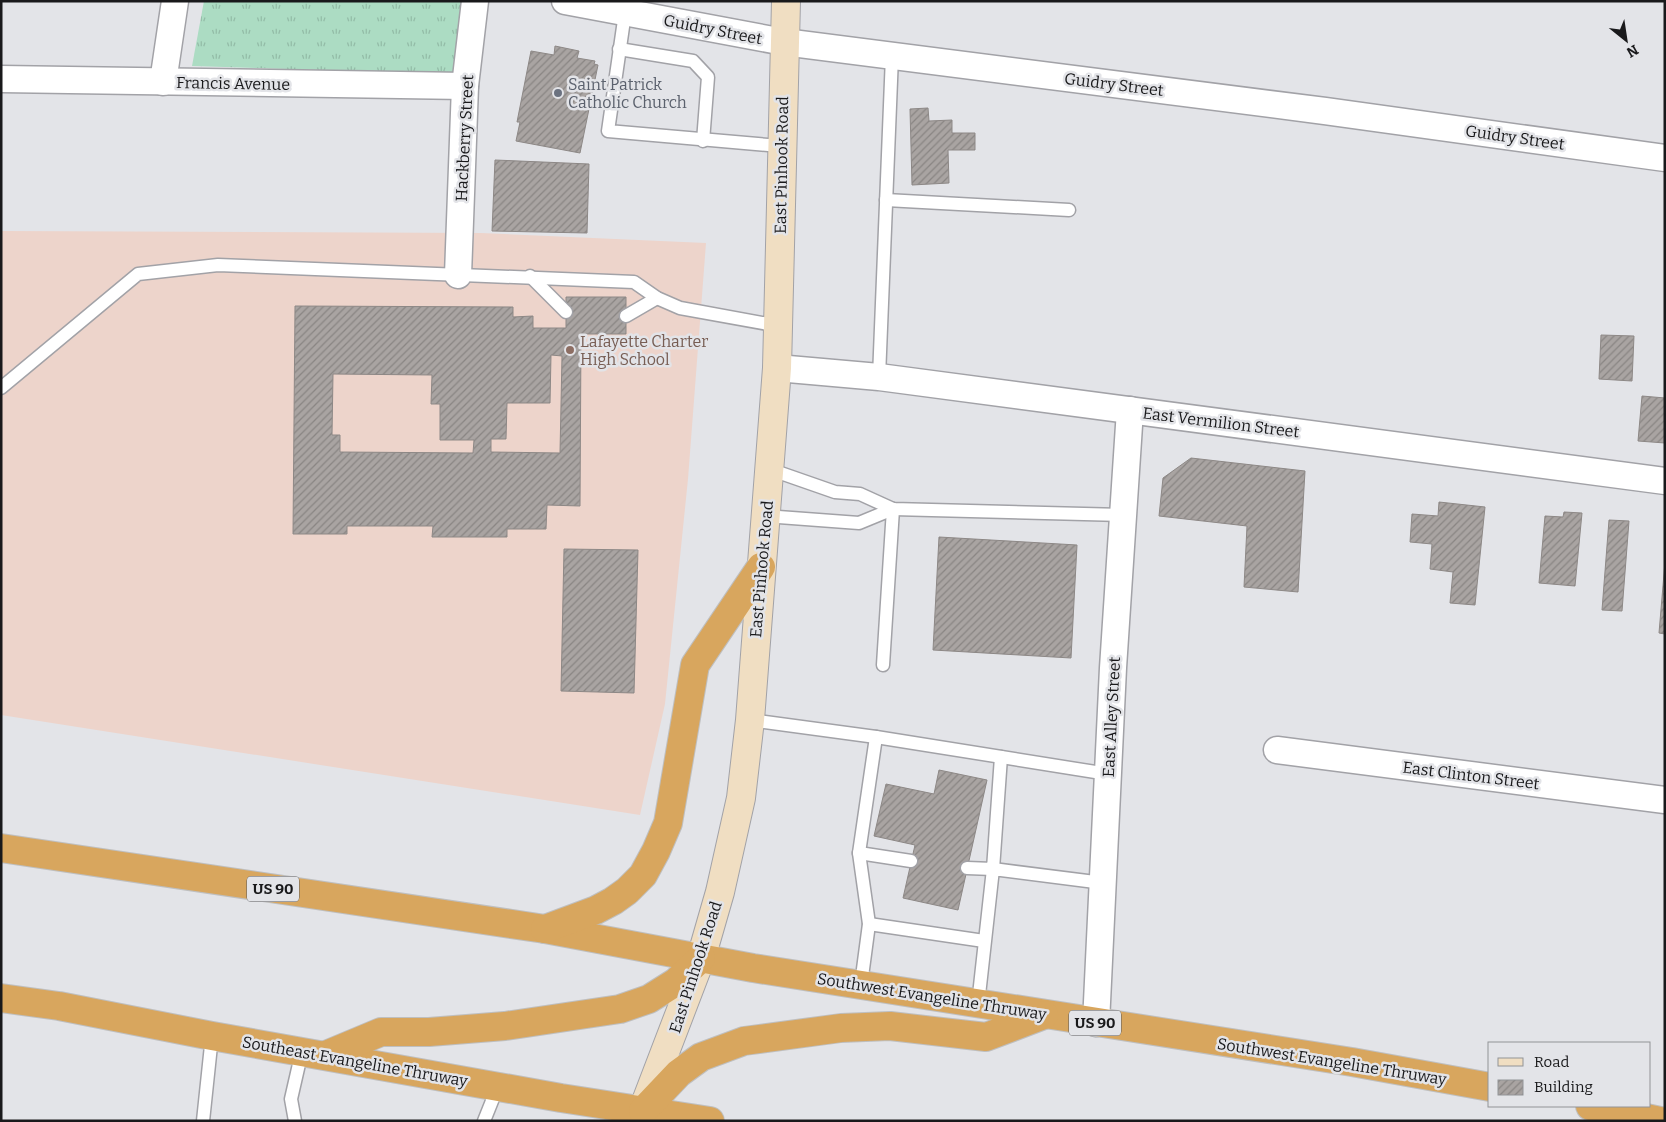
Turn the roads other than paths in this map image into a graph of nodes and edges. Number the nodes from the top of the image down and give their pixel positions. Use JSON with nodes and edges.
{"nodes":[{"id":1,"x":175,"y":1,"type":"edge"},
{"id":2,"x":475,"y":1,"type":"edge"},
{"id":3,"x":564,"y":1,"type":"edge"},
{"id":4,"x":786,"y":1,"type":"edge"},
{"id":5,"x":625,"y":13,"type":"junction"},
{"id":6,"x":784,"y":42,"type":"junction"},
{"id":7,"x":619,"y":49,"type":"junction"},
{"id":8,"x":892,"y":56,"type":"junction"},
{"id":9,"x":1,"y":79,"type":"edge"},
{"id":10,"x":163,"y":82,"type":"junction"},
{"id":11,"x":465,"y":86,"type":"junction"},
{"id":12,"x":703,"y":141,"type":"junction"},
{"id":13,"x":780,"y":146,"type":"junction"},
{"id":14,"x":1665,"y":158,"type":"edge"},
{"id":15,"x":886,"y":200,"type":"junction"},
{"id":16,"x":1069,"y":210,"type":"dead end"},
{"id":17,"x":458,"y":275,"type":"junction"},
{"id":18,"x":530,"y":276,"type":"junction"},
{"id":19,"x":658,"y":298,"type":"junction"},
{"id":20,"x":566,"y":312,"type":"dead end"},
{"id":21,"x":626,"y":316,"type":"dead end"},
{"id":22,"x":778,"y":326,"type":"junction"},
{"id":23,"x":777,"y":368,"type":"junction"},
{"id":24,"x":879,"y":377,"type":"junction"},
{"id":25,"x":1,"y":388,"type":"edge"},
{"id":26,"x":1130,"y":410,"type":"junction"},
{"id":27,"x":770,"y":469,"type":"junction"},
{"id":28,"x":1665,"y":480,"type":"edge"},
{"id":29,"x":893,"y":508,"type":"junction"},
{"id":30,"x":1123,"y":515,"type":"junction"},
{"id":31,"x":765,"y":516,"type":"junction"},
{"id":32,"x":761,"y":567,"type":"junction"},
{"id":33,"x":883,"y":665,"type":"dead end"},
{"id":34,"x":750,"y":720,"type":"junction"},
{"id":35,"x":876,"y":737,"type":"junction"},
{"id":36,"x":1277,"y":750,"type":"dead end"},
{"id":37,"x":1001,"y":757,"type":"junction"},
{"id":38,"x":1108,"y":774,"type":"junction"},
{"id":39,"x":1665,"y":800,"type":"edge"},
{"id":40,"x":1,"y":848,"type":"edge"},
{"id":41,"x":859,"y":852,"type":"junction"},
{"id":42,"x":911,"y":861,"type":"dead end"},
{"id":43,"x":967,"y":868,"type":"dead end"},
{"id":44,"x":993,"y":869,"type":"junction"},
{"id":45,"x":1102,"y":883,"type":"junction"},
{"id":46,"x":869,"y":924,"type":"junction"},
{"id":47,"x":545,"y":929,"type":"junction"},
{"id":48,"x":984,"y":941,"type":"junction"},
{"id":49,"x":701,"y":958,"type":"junction"},
{"id":50,"x":860,"y":984,"type":"junction"},
{"id":51,"x":1,"y":998,"type":"edge"},
{"id":52,"x":978,"y":1004,"type":"junction"},
{"id":53,"x":1044,"y":1015,"type":"junction"},
{"id":54,"x":1096,"y":1023,"type":"junction"},
{"id":55,"x":212,"y":1036,"type":"junction"},
{"id":56,"x":314,"y":1053,"type":"junction"},
{"id":57,"x":498,"y":1086,"type":"junction"},
{"id":58,"x":1488,"y":1087,"type":"edge"},
{"id":59,"x":1595,"y":1107,"type":"edge"},
{"id":60,"x":641,"y":1116,"type":"edge"},
{"id":61,"x":203,"y":1121,"type":"edge"},
{"id":62,"x":295,"y":1121,"type":"edge"},
{"id":63,"x":484,"y":1121,"type":"edge"},
{"id":64,"x":710,"y":1121,"type":"edge"},
{"id":65,"x":1660,"y":1121,"type":"edge"}],
"edges":[{"from":1,"to":10,"type":"street"},
{"from":2,"to":11,"type":"street","name":"Hackberry Street"},
{"from":3,"to":5,"type":"street","name":"Guidry Street"},
{"from":4,"to":6,"type":"main road","name":"East Pinhook Road"},
{"from":5,"to":6,"type":"street","name":"Guidry Street"},
{"from":5,"to":7,"type":"lane"},
{"from":6,"to":8,"type":"street","name":"Guidry Street"},
{"from":6,"to":13,"type":"main road","name":"East Pinhook Road"},
{"from":7,"to":12,"type":"lane"},
{"from":7,"to":12,"type":"lane"},
{"from":8,"to":14,"type":"street","name":"Guidry Street"},
{"from":8,"to":15,"type":"lane"},
{"from":9,"to":10,"type":"street","name":"Francis Avenue"},
{"from":10,"to":11,"type":"street","name":"Francis Avenue"},
{"from":11,"to":17,"type":"street","name":"Hackberry Street"},
{"from":12,"to":13,"type":"lane"},
{"from":13,"to":22,"type":"main road","name":"East Pinhook Road"},
{"from":15,"to":16,"type":"lane"},
{"from":15,"to":24,"type":"lane"},
{"from":17,"to":18,"type":"lane"},
{"from":17,"to":25,"type":"lane"},
{"from":18,"to":19,"type":"lane"},
{"from":18,"to":20,"type":"lane"},
{"from":19,"to":21,"type":"lane"},
{"from":19,"to":22,"type":"lane"},
{"from":22,"to":23,"type":"main road","name":"East Pinhook Road"},
{"from":23,"to":24,"type":"street","name":"East Vermilion Street"},
{"from":23,"to":27,"type":"main road","name":"East Pinhook Road"},
{"from":24,"to":26,"type":"street","name":"East Vermilion Street"},
{"from":26,"to":28,"type":"street","name":"East Vermilion Street"},
{"from":26,"to":30,"type":"street","name":"East Alley Street"},
{"from":27,"to":29,"type":"lane"},
{"from":27,"to":31,"type":"main road","name":"East Pinhook Road"},
{"from":29,"to":30,"type":"lane"},
{"from":29,"to":31,"type":"lane"},
{"from":29,"to":33,"type":"lane"},
{"from":30,"to":38,"type":"street","name":"East Alley Street"},
{"from":31,"to":32,"type":"main road","name":"East Pinhook Road"},
{"from":32,"to":34,"type":"main road","name":"East Pinhook Road"},
{"from":32,"to":47,"type":"highway"},
{"from":34,"to":35,"type":"lane"},
{"from":34,"to":49,"type":"main road","name":"East Pinhook Road"},
{"from":35,"to":37,"type":"lane"},
{"from":35,"to":41,"type":"lane"},
{"from":36,"to":39,"type":"street","name":"East Clinton Street"},
{"from":37,"to":38,"type":"lane"},
{"from":37,"to":44,"type":"lane"},
{"from":38,"to":45,"type":"street","name":"East Alley Street"},
{"from":40,"to":47,"type":"highway","number":"US 90"},
{"from":41,"to":42,"type":"lane"},
{"from":41,"to":46,"type":"lane"},
{"from":43,"to":44,"type":"lane"},
{"from":44,"to":45,"type":"lane"},
{"from":44,"to":48,"type":"lane"},
{"from":45,"to":54,"type":"street","name":"East Alley Street"},
{"from":46,"to":48,"type":"lane"},
{"from":46,"to":50,"type":"lane"},
{"from":47,"to":49,"type":"highway","number":"US 90"},
{"from":48,"to":52,"type":"lane"},
{"from":49,"to":50,"type":"highway","name":"Southwest Evangeline Thruway","number":"US 90"},
{"from":49,"to":56,"type":"highway"},
{"from":49,"to":60,"type":"main road","name":"East Pinhook Road"},
{"from":50,"to":52,"type":"highway","name":"Southwest Evangeline Thruway","number":"US 90"},
{"from":51,"to":55,"type":"highway","name":"Southeast Evangeline Thruway"},
{"from":52,"to":53,"type":"highway","name":"Southwest Evangeline Thruway","number":"US 90"},
{"from":53,"to":54,"type":"highway","name":"Southwest Evangeline Thruway","number":"US 90"},
{"from":53,"to":60,"type":"highway"},
{"from":54,"to":58,"type":"highway","name":"Southwest Evangeline Thruway","number":"US 90"},
{"from":55,"to":56,"type":"highway","name":"Southeast Evangeline Thruway"},
{"from":55,"to":61,"type":"lane"},
{"from":56,"to":57,"type":"highway","name":"Southeast Evangeline Thruway"},
{"from":56,"to":62,"type":"lane"},
{"from":57,"to":60,"type":"highway","name":"Southeast Evangeline Thruway"},
{"from":57,"to":63,"type":"lane"},
{"from":59,"to":65,"type":"highway"},
{"from":60,"to":64,"type":"highway","name":"Southeast Evangeline Thruway"}]}
